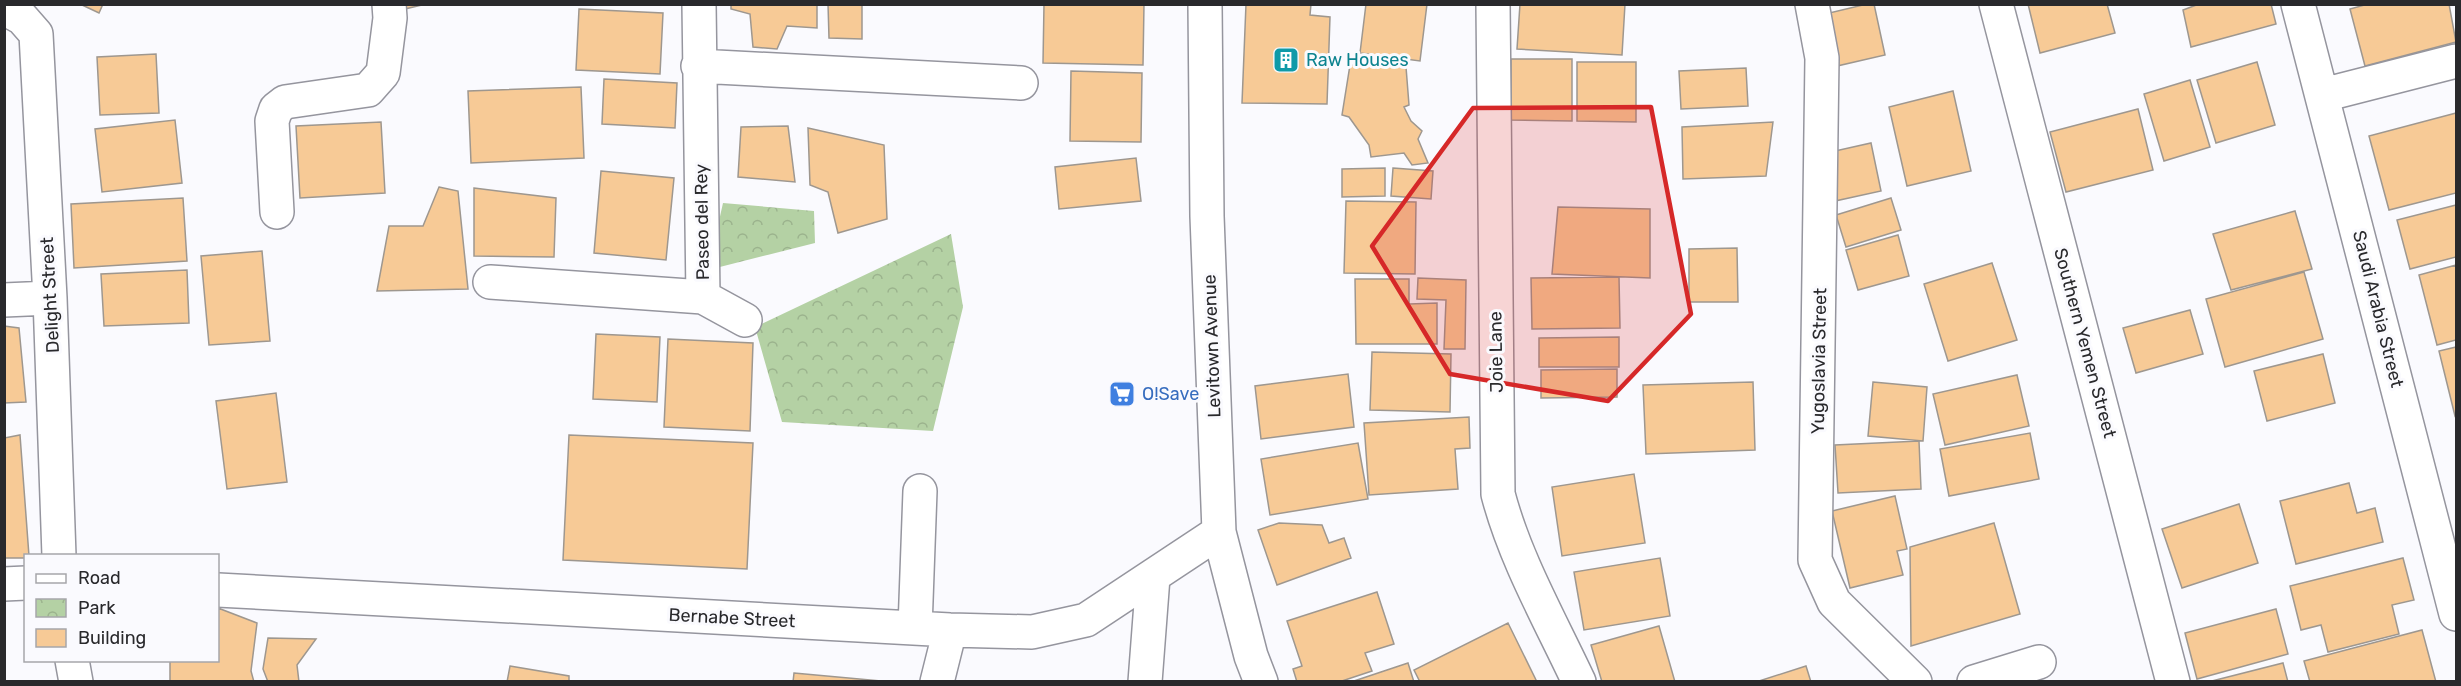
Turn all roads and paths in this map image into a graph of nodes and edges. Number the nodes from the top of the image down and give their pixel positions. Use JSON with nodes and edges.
{"nodes":[{"id":1,"x":389,"y":4,"type":"edge"},
{"id":2,"x":699,"y":4,"type":"edge"},
{"id":3,"x":1205,"y":4,"type":"edge"},
{"id":4,"x":1493,"y":4,"type":"edge"},
{"id":5,"x":1812,"y":4,"type":"edge"},
{"id":6,"x":1996,"y":4,"type":"edge"},
{"id":7,"x":2298,"y":4,"type":"edge"},
{"id":8,"x":4,"y":8,"type":"edge"},
{"id":9,"x":2457,"y":61,"type":"edge"},
{"id":10,"x":699,"y":66,"type":"junction"},
{"id":11,"x":1021,"y":83,"type":"dead end"},
{"id":12,"x":2323,"y":95,"type":"junction"},
{"id":13,"x":277,"y":212,"type":"dead end"},
{"id":14,"x":490,"y":282,"type":"dead end"},
{"id":15,"x":703,"y":297,"type":"junction"},
{"id":16,"x":50,"y":298,"type":"junction"},
{"id":17,"x":4,"y":300,"type":"edge"},
{"id":18,"x":745,"y":320,"type":"dead end"},
{"id":19,"x":920,"y":491,"type":"dead end"},
{"id":20,"x":1219,"y":532,"type":"junction"},
{"id":21,"x":59,"y":554,"type":"edge"},
{"id":22,"x":1153,"y":577,"type":"junction"},
{"id":23,"x":24,"y":583,"type":"edge"},
{"id":24,"x":4,"y":584,"type":"edge"},
{"id":25,"x":219,"y":590,"type":"edge"},
{"id":26,"x":2457,"y":614,"type":"edge"},
{"id":27,"x":915,"y":628,"type":"junction"},
{"id":28,"x":950,"y":630,"type":"junction"},
{"id":29,"x":72,"y":662,"type":"edge"},
{"id":30,"x":2039,"y":662,"type":"dead end"},
{"id":31,"x":76,"y":681,"type":"edge"},
{"id":32,"x":937,"y":681,"type":"edge"},
{"id":33,"x":1145,"y":681,"type":"edge"},
{"id":34,"x":1261,"y":681,"type":"edge"},
{"id":35,"x":1579,"y":681,"type":"edge"},
{"id":36,"x":1915,"y":681,"type":"edge"},
{"id":37,"x":1974,"y":681,"type":"edge"},
{"id":38,"x":2173,"y":681,"type":"edge"}],
"edges":[{"from":1,"to":13,"type":"street"},
{"from":2,"to":10,"type":"street","name":"Paseo del Rey"},
{"from":3,"to":20,"type":"street","name":"Levitown Avenue"},
{"from":4,"to":35,"type":"street","name":"Joie Lane"},
{"from":5,"to":36,"type":"street","name":"Yugoslavia Street"},
{"from":6,"to":38,"type":"street","name":"Southern Yemen Street"},
{"from":7,"to":12,"type":"street","name":"Saudi Arabia Street"},
{"from":8,"to":16,"type":"street","name":"Delight Street"},
{"from":9,"to":12,"type":"street"},
{"from":10,"to":11,"type":"street"},
{"from":10,"to":15,"type":"street","name":"Paseo del Rey"},
{"from":12,"to":26,"type":"street","name":"Saudi Arabia Street"},
{"from":14,"to":15,"type":"street","name":"Paseo del Rey"},
{"from":15,"to":18,"type":"street"},
{"from":16,"to":17,"type":"street"},
{"from":16,"to":21,"type":"street","name":"Delight Street"},
{"from":19,"to":27,"type":"street"},
{"from":20,"to":22,"type":"street","name":"Bernabe Street"},
{"from":20,"to":34,"type":"street","name":"Levitown Avenue"},
{"from":22,"to":28,"type":"street","name":"Bernabe Street"},
{"from":22,"to":33,"type":"street"},
{"from":23,"to":24,"type":"street"},
{"from":25,"to":27,"type":"street","name":"Bernabe Street"},
{"from":27,"to":28,"type":"street","name":"Bernabe Street"},
{"from":28,"to":32,"type":"street"},
{"from":29,"to":31,"type":"street"},
{"from":30,"to":37,"type":"street"}]}
